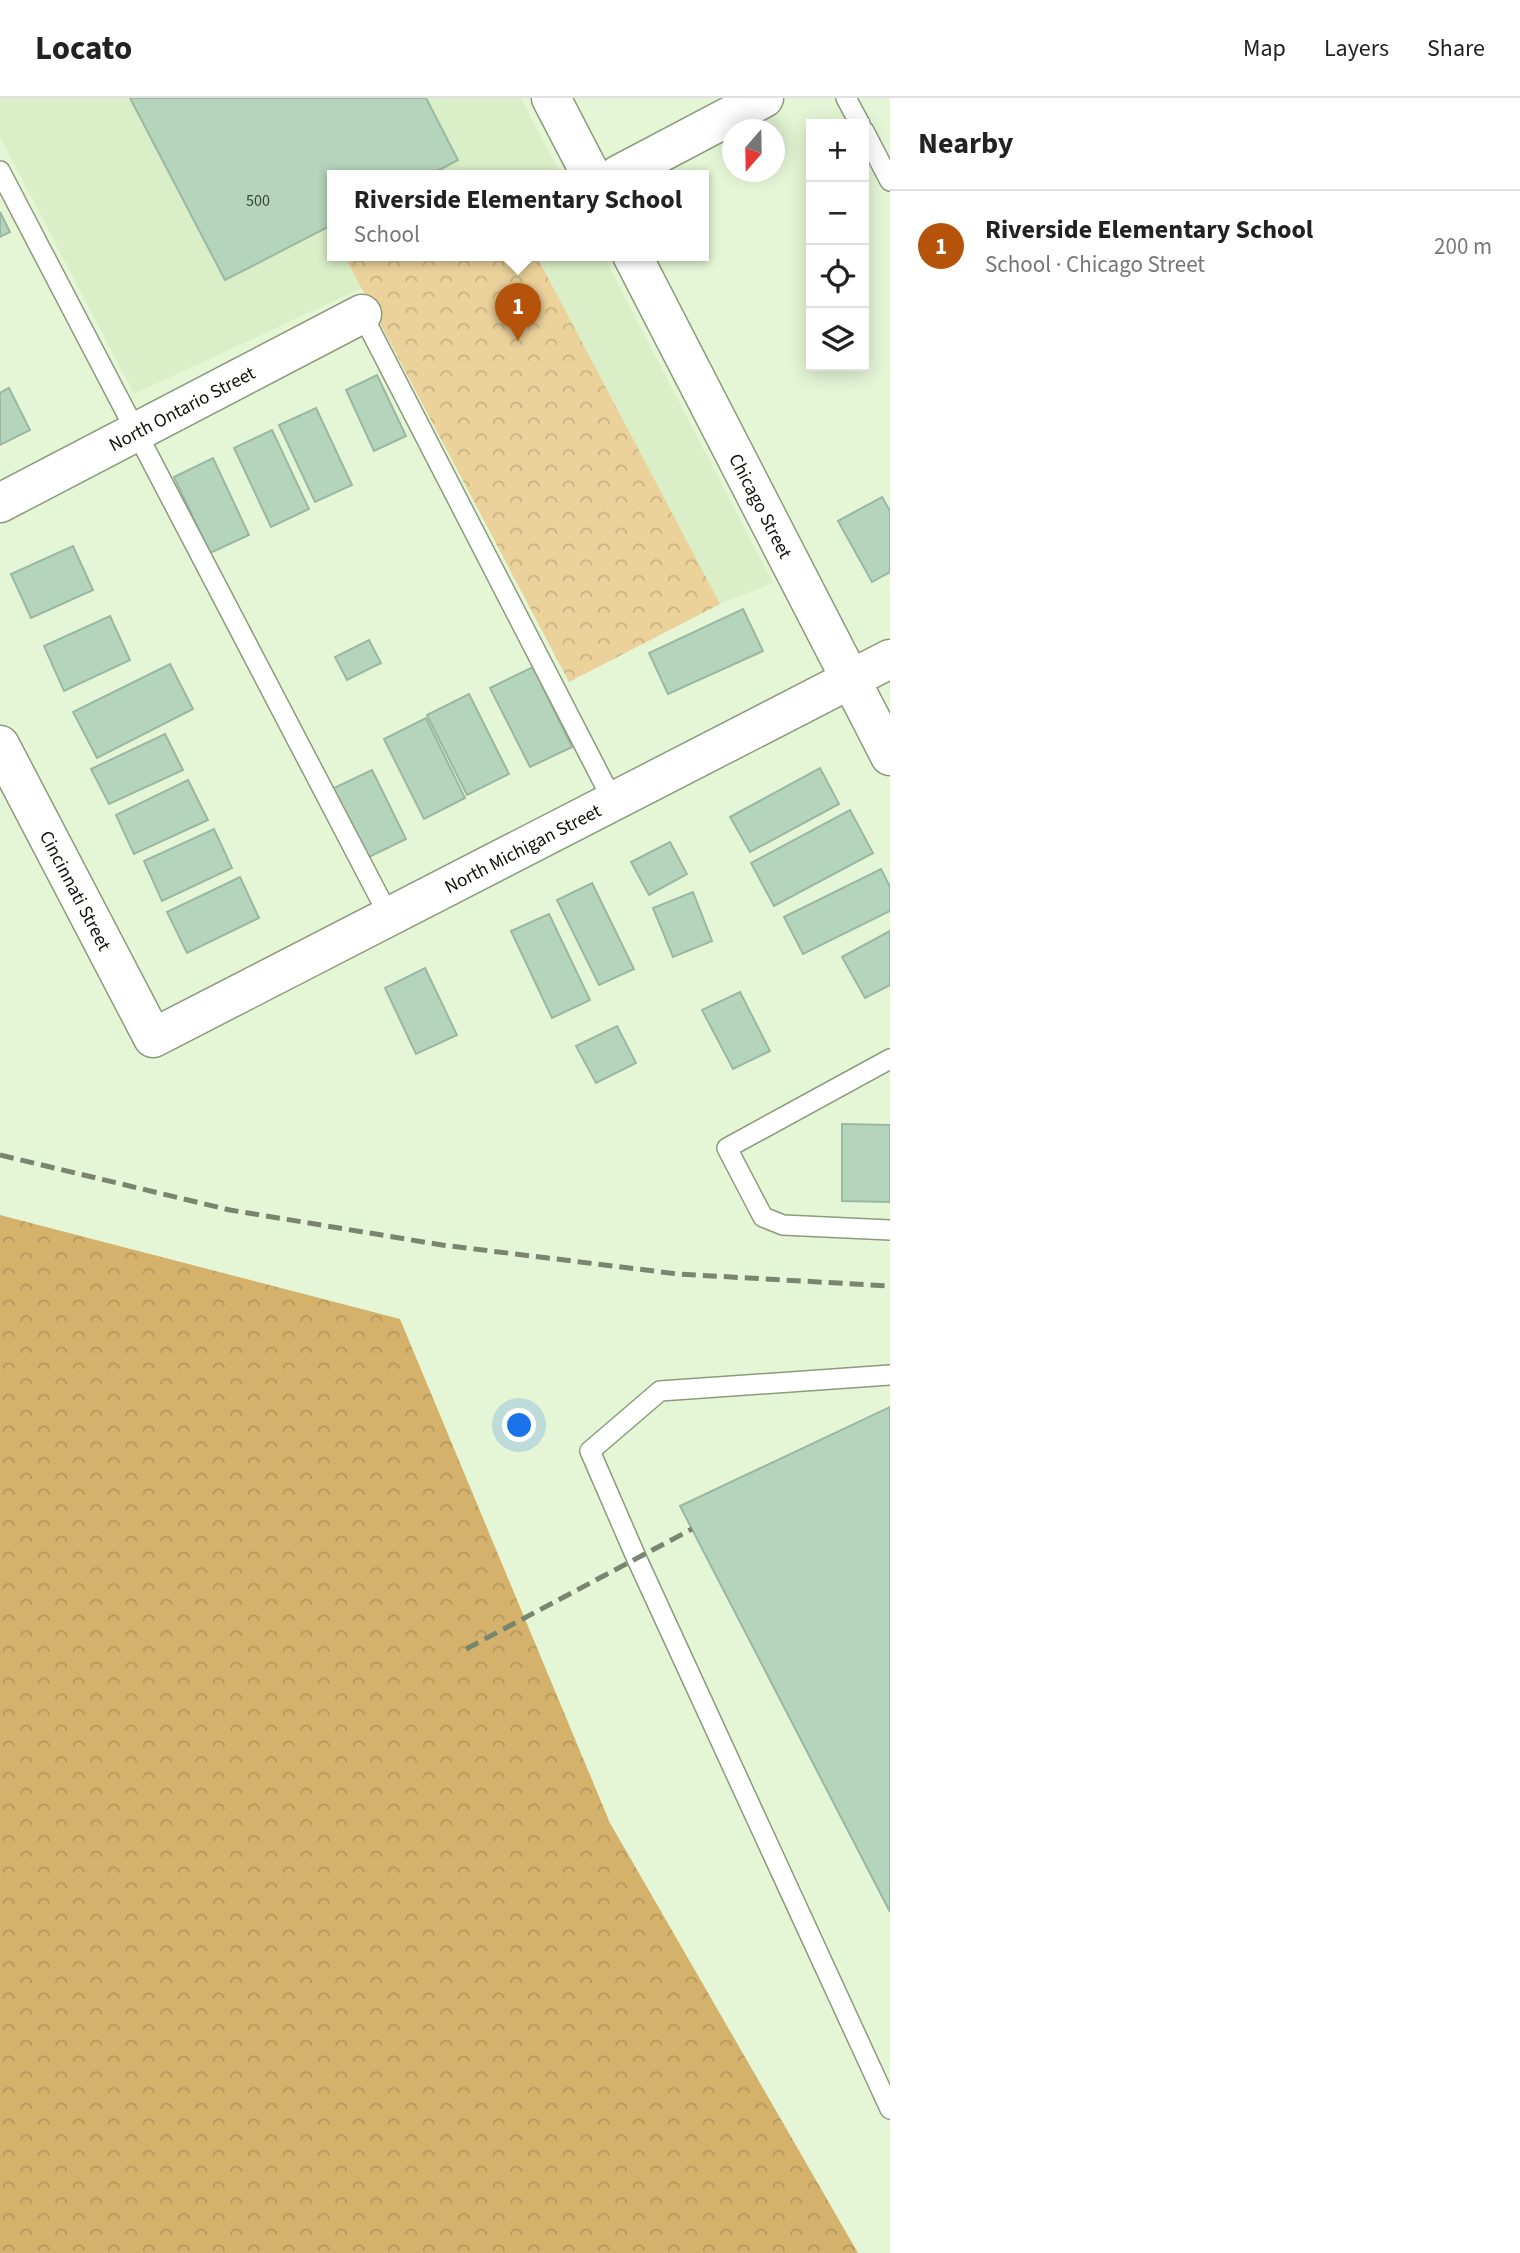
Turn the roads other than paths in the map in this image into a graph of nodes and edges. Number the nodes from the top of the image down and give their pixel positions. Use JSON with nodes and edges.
{"nodes":[{"id":1,"x":551,"y":98,"type":"edge"},
{"id":2,"x":764,"y":98,"type":"edge"},
{"id":3,"x":846,"y":98,"type":"edge"},
{"id":4,"x":857,"y":119,"type":"edge"},
{"id":5,"x":869,"y":141,"type":"edge"},
{"id":6,"x":588,"y":170,"type":"edge"},
{"id":7,"x":627,"y":170,"type":"edge"},
{"id":8,"x":0,"y":171,"type":"edge"},
{"id":9,"x":890,"y":181,"type":"edge"},
{"id":10,"x":635,"y":261,"type":"edge"},
{"id":11,"x":362,"y":314,"type":"joint"},
{"id":12,"x":136,"y":432,"type":"junction"},
{"id":13,"x":0,"y":503,"type":"edge"},
{"id":14,"x":890,"y":659,"type":"edge"},
{"id":15,"x":849,"y":680,"type":"junction"},
{"id":16,"x":0,"y":745,"type":"edge"},
{"id":17,"x":890,"y":756,"type":"edge"},
{"id":18,"x":613,"y":801,"type":"junction"},
{"id":19,"x":389,"y":916,"type":"junction"},
{"id":20,"x":153,"y":1038,"type":"joint"},
{"id":21,"x":890,"y":1059,"type":"edge"},
{"id":22,"x":890,"y":1230,"type":"edge"},
{"id":23,"x":890,"y":1375,"type":"edge"},
{"id":24,"x":890,"y":2109,"type":"edge"}],
"edges":[{"from":1,"to":6,"type":"street"},
{"from":2,"to":7,"type":"street"},
{"from":3,"to":4,"type":"lane"},
{"from":5,"to":9,"type":"lane"},
{"from":8,"to":12,"type":"lane"},
{"from":10,"to":15,"type":"street","name":"Chicago Street"},
{"from":11,"to":12,"type":"street","name":"North Ontario Street"},
{"from":11,"to":18,"type":"lane"},
{"from":12,"to":13,"type":"street","name":"North Ontario Street"},
{"from":12,"to":19,"type":"lane"},
{"from":14,"to":15,"type":"street","name":"North Michigan Street"},
{"from":15,"to":17,"type":"street","name":"Chicago Street"},
{"from":15,"to":18,"type":"street","name":"North Michigan Street"},
{"from":16,"to":20,"type":"street","name":"Cincinnati Street"},
{"from":18,"to":19,"type":"street","name":"North Michigan Street"},
{"from":19,"to":20,"type":"street","name":"North Michigan Street"},
{"from":21,"to":22,"type":"lane"},
{"from":23,"to":24,"type":"lane"}]}
